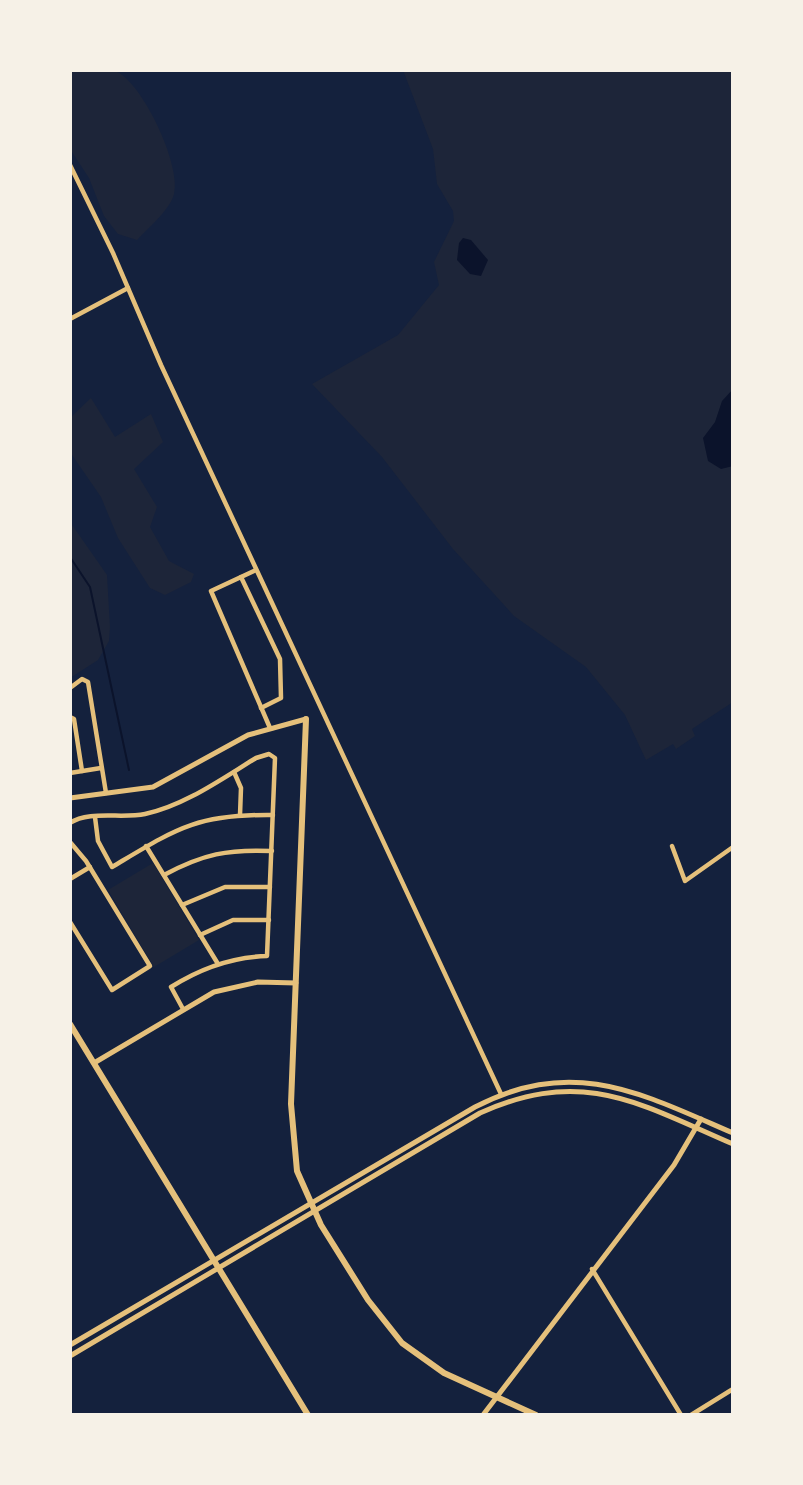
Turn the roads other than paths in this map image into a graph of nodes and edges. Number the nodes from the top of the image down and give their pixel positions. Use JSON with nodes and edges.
{"nodes":[{"id":1,"x":70,"y":165,"type":"edge"},
{"id":2,"x":128,"y":288,"type":"junction"},
{"id":3,"x":70,"y":319,"type":"edge"},
{"id":4,"x":256,"y":570,"type":"junction"},
{"id":5,"x":241,"y":577,"type":"junction"},
{"id":6,"x":70,"y":688,"type":"edge"},
{"id":7,"x":261,"y":708,"type":"junction"},
{"id":8,"x":70,"y":717,"type":"edge"},
{"id":9,"x":306,"y":719,"type":"joint"},
{"id":10,"x":270,"y":728,"type":"junction"},
{"id":11,"x":101,"y":768,"type":"junction"},
{"id":12,"x":82,"y":771,"type":"junction"},
{"id":13,"x":234,"y":772,"type":"junction"},
{"id":14,"x":70,"y":773,"type":"edge"},
{"id":15,"x":106,"y":793,"type":"junction"},
{"id":16,"x":70,"y":798,"type":"edge"},
{"id":17,"x":240,"y":814,"type":"junction"},
{"id":18,"x":273,"y":815,"type":"junction"},
{"id":19,"x":94,"y":817,"type":"junction"},
{"id":20,"x":70,"y":823,"type":"edge"},
{"id":21,"x":70,"y":842,"type":"edge"},
{"id":22,"x":146,"y":846,"type":"junction"},
{"id":23,"x":672,"y":846,"type":"dead end"},
{"id":24,"x":733,"y":847,"type":"edge"},
{"id":25,"x":272,"y":851,"type":"junction"},
{"id":26,"x":90,"y":867,"type":"junction"},
{"id":27,"x":164,"y":875,"type":"junction"},
{"id":28,"x":70,"y":879,"type":"edge"},
{"id":29,"x":270,"y":887,"type":"junction"},
{"id":30,"x":182,"y":905,"type":"junction"},
{"id":31,"x":269,"y":920,"type":"junction"},
{"id":32,"x":70,"y":922,"type":"edge"},
{"id":33,"x":200,"y":935,"type":"junction"},
{"id":34,"x":218,"y":964,"type":"junction"},
{"id":35,"x":296,"y":983,"type":"junction"},
{"id":36,"x":183,"y":1009,"type":"junction"},
{"id":37,"x":70,"y":1024,"type":"edge"},
{"id":38,"x":94,"y":1063,"type":"junction"},
{"id":39,"x":502,"y":1094,"type":"junction"},
{"id":40,"x":701,"y":1119,"type":"junction"},
{"id":41,"x":697,"y":1128,"type":"junction"},
{"id":42,"x":733,"y":1133,"type":"edge"},
{"id":43,"x":733,"y":1144,"type":"edge"},
{"id":44,"x":309,"y":1203,"type":"junction"},
{"id":45,"x":313,"y":1212,"type":"junction"},
{"id":46,"x":213,"y":1259,"type":"junction"},
{"id":47,"x":218,"y":1268,"type":"junction"},
{"id":48,"x":592,"y":1269,"type":"junction"},
{"id":49,"x":70,"y":1345,"type":"edge"},
{"id":50,"x":70,"y":1356,"type":"edge"},
{"id":51,"x":733,"y":1390,"type":"edge"},
{"id":52,"x":495,"y":1397,"type":"junction"},
{"id":53,"x":308,"y":1415,"type":"edge"},
{"id":54,"x":483,"y":1415,"type":"edge"},
{"id":55,"x":536,"y":1415,"type":"edge"},
{"id":56,"x":681,"y":1415,"type":"edge"},
{"id":57,"x":691,"y":1415,"type":"edge"}],
"edges":[{"from":1,"to":2,"type":"street"},
{"from":2,"to":3,"type":"street"},
{"from":2,"to":4,"type":"street"},
{"from":4,"to":5,"type":"street"},
{"from":4,"to":39,"type":"street"},
{"from":5,"to":7,"type":"street"},
{"from":5,"to":7,"type":"street"},
{"from":6,"to":11,"type":"street"},
{"from":7,"to":10,"type":"street"},
{"from":8,"to":12,"type":"street"},
{"from":9,"to":10,"type":"main road"},
{"from":9,"to":35,"type":"main road"},
{"from":10,"to":15,"type":"main road"},
{"from":11,"to":12,"type":"street"},
{"from":11,"to":15,"type":"street"},
{"from":12,"to":14,"type":"street"},
{"from":13,"to":17,"type":"street"},
{"from":13,"to":18,"type":"street"},
{"from":13,"to":19,"type":"street"},
{"from":15,"to":16,"type":"main road"},
{"from":17,"to":18,"type":"street"},
{"from":17,"to":22,"type":"street"},
{"from":18,"to":25,"type":"street"},
{"from":19,"to":20,"type":"street"},
{"from":19,"to":22,"type":"street"},
{"from":21,"to":26,"type":"street"},
{"from":22,"to":27,"type":"street"},
{"from":23,"to":24,"type":"street"},
{"from":25,"to":27,"type":"street"},
{"from":25,"to":29,"type":"street"},
{"from":26,"to":28,"type":"street"},
{"from":26,"to":32,"type":"street"},
{"from":27,"to":30,"type":"street"},
{"from":29,"to":30,"type":"street"},
{"from":29,"to":31,"type":"street"},
{"from":30,"to":33,"type":"street"},
{"from":31,"to":33,"type":"street"},
{"from":31,"to":34,"type":"street"},
{"from":33,"to":34,"type":"street"},
{"from":34,"to":36,"type":"street"},
{"from":35,"to":36,"type":"main road"},
{"from":35,"to":44,"type":"main road"},
{"from":36,"to":38,"type":"main road"},
{"from":37,"to":38,"type":"main road"},
{"from":38,"to":46,"type":"main road"},
{"from":39,"to":40,"type":"main road"},
{"from":39,"to":44,"type":"main road"},
{"from":40,"to":41,"type":"main road"},
{"from":40,"to":42,"type":"main road"},
{"from":41,"to":43,"type":"main road"},
{"from":41,"to":45,"type":"main road"},
{"from":41,"to":48,"type":"main road"},
{"from":44,"to":45,"type":"main road"},
{"from":44,"to":46,"type":"main road"},
{"from":45,"to":47,"type":"main road"},
{"from":45,"to":52,"type":"main road"},
{"from":46,"to":47,"type":"main road"},
{"from":46,"to":49,"type":"main road"},
{"from":47,"to":50,"type":"main road"},
{"from":47,"to":53,"type":"main road"},
{"from":48,"to":52,"type":"main road"},
{"from":48,"to":56,"type":"street"},
{"from":51,"to":57,"type":"street"},
{"from":52,"to":54,"type":"main road"},
{"from":52,"to":55,"type":"main road"}]}
